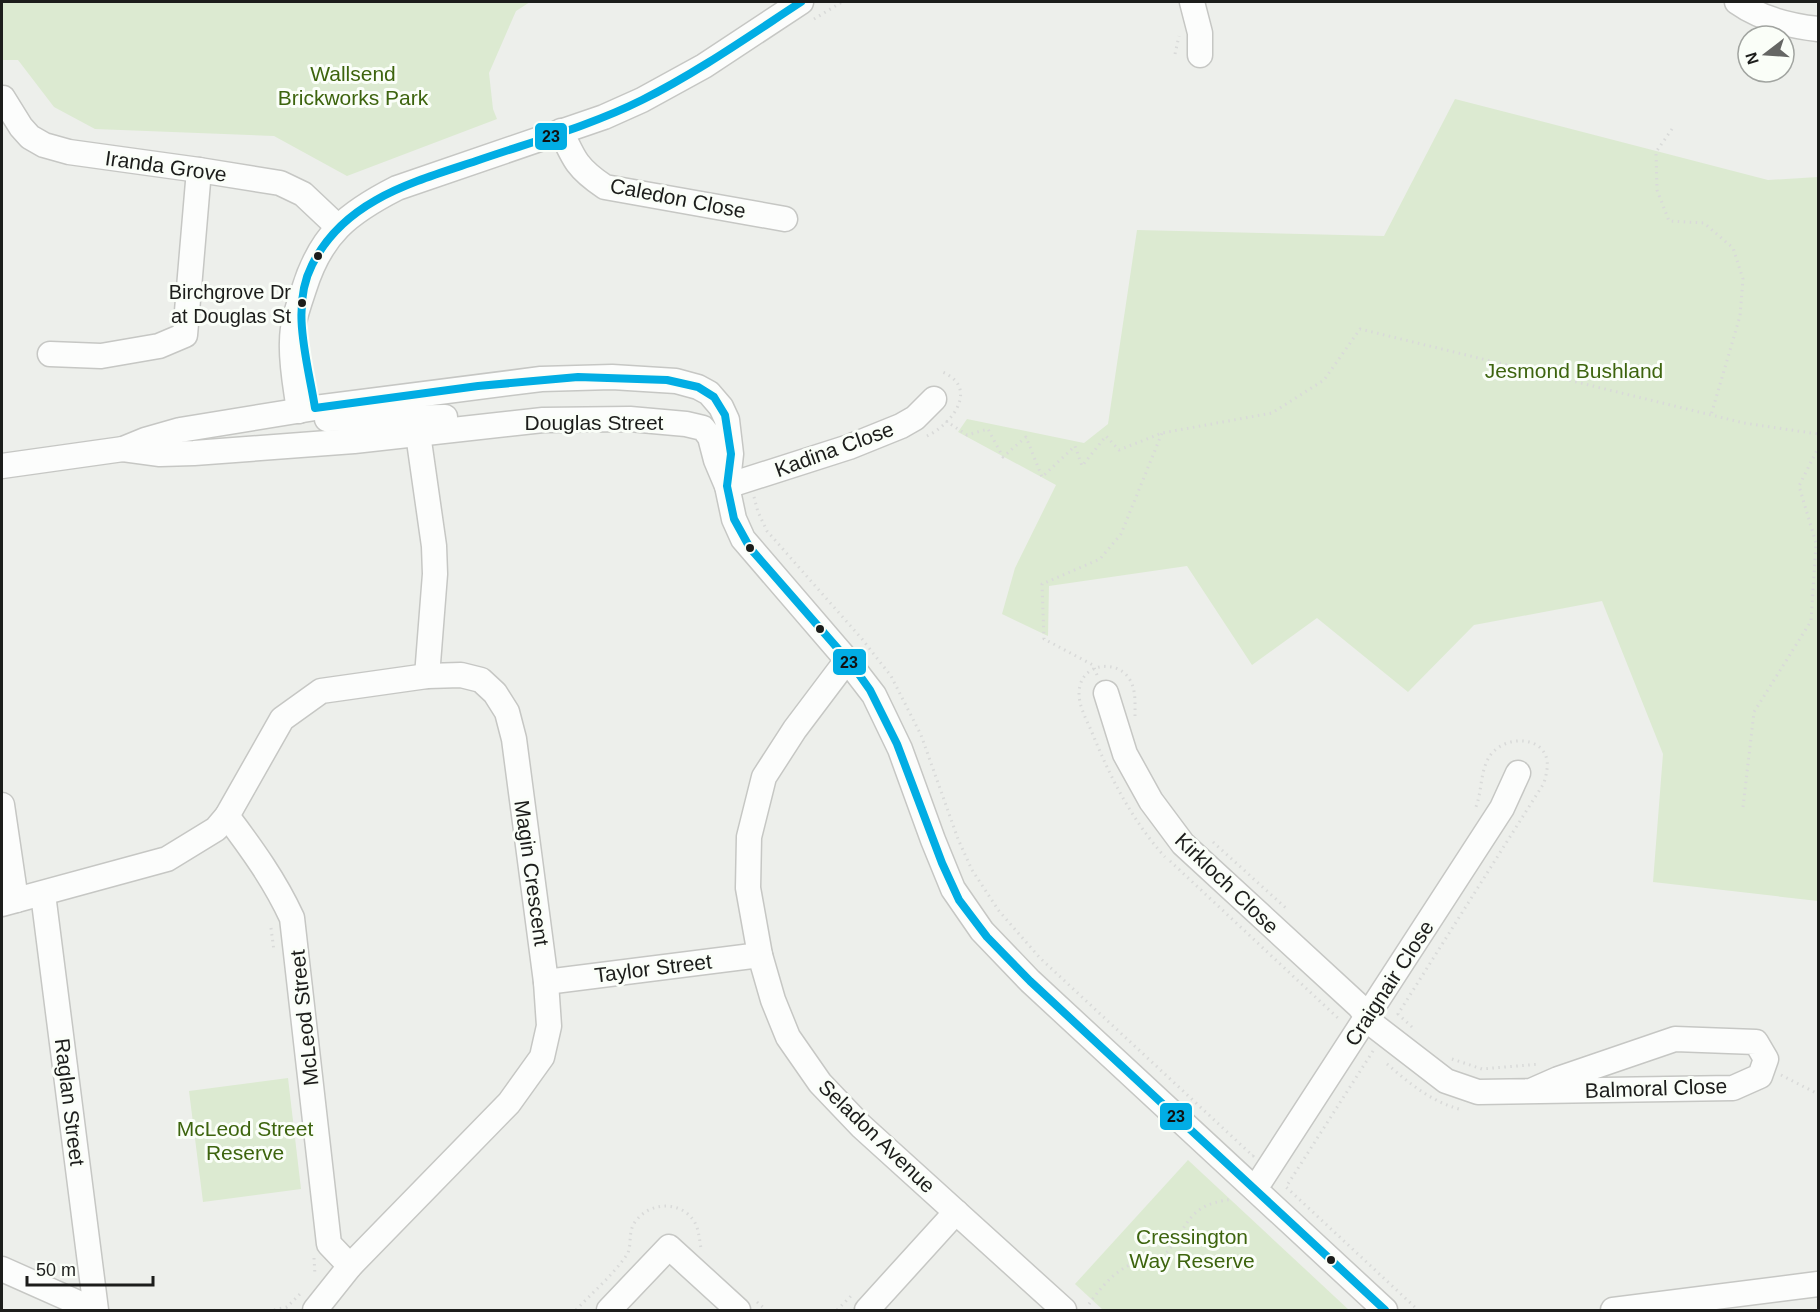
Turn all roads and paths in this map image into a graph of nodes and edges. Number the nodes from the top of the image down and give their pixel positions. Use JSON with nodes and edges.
{"nodes":[{"id":1,"x":801,"y":2,"type":"edge"},
{"id":2,"x":1192,"y":2,"type":"edge"},
{"id":3,"x":1737,"y":2,"type":"edge"},
{"id":4,"x":1818,"y":29,"type":"edge"},
{"id":5,"x":1200,"y":55,"type":"dead end"},
{"id":6,"x":3,"y":98,"type":"edge"},
{"id":7,"x":1672,"y":129,"type":"dead end"},
{"id":8,"x":561,"y":132,"type":"junction"},
{"id":9,"x":199,"y":170,"type":"junction"},
{"id":10,"x":785,"y":219,"type":"dead end"},
{"id":11,"x":338,"y":227,"type":"junction"},
{"id":12,"x":50,"y":354,"type":"dead end"},
{"id":13,"x":934,"y":399,"type":"dead end"},
{"id":14,"x":307,"y":411,"type":"junction"},
{"id":15,"x":1711,"y":415,"type":"junction"},
{"id":16,"x":543,"y":420,"type":"junction"},
{"id":17,"x":946,"y":421,"type":"dead end"},
{"id":18,"x":1162,"y":433,"type":"junction"},
{"id":19,"x":418,"y":434,"type":"junction"},
{"id":20,"x":1818,"y":434,"type":"edge"},
{"id":21,"x":1818,"y":448,"type":"edge"},
{"id":22,"x":123,"y":449,"type":"junction"},
{"id":23,"x":194,"y":453,"type":"junction"},
{"id":24,"x":2,"y":466,"type":"edge"},
{"id":25,"x":727,"y":486,"type":"junction"},
{"id":26,"x":754,"y":496,"type":"dead end"},
{"id":27,"x":847,"y":660,"type":"junction"},
{"id":28,"x":1094,"y":668,"type":"junction"},
{"id":29,"x":427,"y":676,"type":"junction"},
{"id":30,"x":1106,"y":693,"type":"joint"},
{"id":31,"x":1518,"y":773,"type":"dead end"},
{"id":32,"x":2,"y":805,"type":"edge"},
{"id":33,"x":1743,"y":807,"type":"dead end"},
{"id":34,"x":227,"y":816,"type":"junction"},
{"id":35,"x":43,"y":894,"type":"junction"},
{"id":36,"x":9,"y":902,"type":"edge"},
{"id":37,"x":270,"y":921,"type":"dead end"},
{"id":38,"x":760,"y":955,"type":"junction"},
{"id":39,"x":275,"y":961,"type":"dead end"},
{"id":40,"x":546,"y":982,"type":"junction"},
{"id":41,"x":1367,"y":1017,"type":"junction"},
{"id":42,"x":1336,"y":1027,"type":"dead end"},
{"id":43,"x":1777,"y":1072,"type":"dead end"},
{"id":44,"x":1533,"y":1090,"type":"junction"},
{"id":45,"x":1818,"y":1094,"type":"edge"},
{"id":46,"x":1258,"y":1147,"type":"dead end"},
{"id":47,"x":1286,"y":1187,"type":"dead end"},
{"id":48,"x":1256,"y":1189,"type":"junction"},
{"id":49,"x":1233,"y":1199,"type":"dead end"},
{"id":50,"x":956,"y":1212,"type":"junction"},
{"id":51,"x":314,"y":1256,"type":"dead end"},
{"id":52,"x":350,"y":1266,"type":"junction"},
{"id":53,"x":2,"y":1269,"type":"edge"},
{"id":54,"x":314,"y":1279,"type":"dead end"},
{"id":55,"x":1818,"y":1284,"type":"edge"},
{"id":56,"x":308,"y":1285,"type":"dead end"},
{"id":57,"x":860,"y":1302,"type":"edge"},
{"id":58,"x":1089,"y":1304,"type":"dead end"},
{"id":59,"x":95,"y":1311,"type":"edge"},
{"id":60,"x":274,"y":1311,"type":"edge"},
{"id":61,"x":315,"y":1311,"type":"edge"},
{"id":62,"x":609,"y":1311,"type":"edge"},
{"id":63,"x":738,"y":1311,"type":"edge"},
{"id":64,"x":837,"y":1311,"type":"edge"},
{"id":65,"x":1064,"y":1311,"type":"edge"},
{"id":66,"x":1384,"y":1311,"type":"edge"},
{"id":67,"x":1418,"y":1311,"type":"edge"},
{"id":68,"x":1613,"y":1311,"type":"edge"}],
"edges":[{"from":1,"to":8,"type":"street"},
{"from":2,"to":5,"type":"street"},
{"from":3,"to":4,"type":"street"},
{"from":6,"to":9,"type":"street","name":"Iranda Grove"},
{"from":7,"to":15,"type":"path"},
{"from":8,"to":10,"type":"street","name":"Caledon Close"},
{"from":8,"to":11,"type":"street"},
{"from":9,"to":11,"type":"street","name":"Iranda Grove"},
{"from":9,"to":12,"type":"street"},
{"from":11,"to":14,"type":"street"},
{"from":13,"to":25,"type":"street","name":"Kadina Close"},
{"from":14,"to":16,"type":"street"},
{"from":14,"to":22,"type":"street","name":"Douglas Street"},
{"from":14,"to":23,"type":"street"},
{"from":14,"to":25,"type":"street","name":"Douglas Street"},
{"from":15,"to":18,"type":"path"},
{"from":15,"to":20,"type":"path"},
{"from":16,"to":19,"type":"street","name":"Douglas Street"},
{"from":16,"to":25,"type":"street","name":"Douglas Street"},
{"from":17,"to":18,"type":"path"},
{"from":18,"to":28,"type":"path"},
{"from":19,"to":23,"type":"street","name":"Douglas Street"},
{"from":19,"to":29,"type":"street"},
{"from":21,"to":33,"type":"path"},
{"from":22,"to":23,"type":"street","name":"Douglas Street"},
{"from":22,"to":24,"type":"street","name":"Douglas Street"},
{"from":25,"to":27,"type":"street"},
{"from":26,"to":46,"type":"path"},
{"from":27,"to":38,"type":"street","name":"Seladon Avenue"},
{"from":27,"to":48,"type":"street"},
{"from":28,"to":30,"type":"path"},
{"from":28,"to":42,"type":"path"},
{"from":29,"to":34,"type":"street","name":"Magin Crescent"},
{"from":29,"to":40,"type":"street","name":"Magin Crescent"},
{"from":30,"to":41,"type":"street","name":"Kirkloch Close"},
{"from":31,"to":41,"type":"street","name":"Craignair Close"},
{"from":32,"to":36,"type":"street"},
{"from":34,"to":35,"type":"street","name":"Magin Crescent"},
{"from":34,"to":52,"type":"street","name":"McLeod Street"},
{"from":35,"to":36,"type":"street","name":"Magin Crescent"},
{"from":35,"to":59,"type":"street","name":"Raglan Street"},
{"from":37,"to":39,"type":"path"},
{"from":38,"to":40,"type":"street","name":"Taylor Street"},
{"from":38,"to":50,"type":"street","name":"Seladon Avenue"},
{"from":40,"to":52,"type":"street","name":"Magin Crescent"},
{"from":41,"to":44,"type":"street","name":"Balmoral Close"},
{"from":41,"to":48,"type":"street","name":"Craignair Close"},
{"from":43,"to":45,"type":"path"},
{"from":44,"to":44,"type":"street","name":"Balmoral Close"},
{"from":47,"to":67,"type":"path"},
{"from":48,"to":66,"type":"street"},
{"from":49,"to":58,"type":"path"},
{"from":50,"to":57,"type":"street"},
{"from":50,"to":65,"type":"street","name":"Seladon Avenue"},
{"from":51,"to":54,"type":"path"},
{"from":52,"to":61,"type":"street","name":"Magin Crescent"},
{"from":53,"to":59,"type":"street"},
{"from":55,"to":68,"type":"street"},
{"from":56,"to":60,"type":"path"},
{"from":57,"to":64,"type":"path"},
{"from":62,"to":63,"type":"street"}]}
